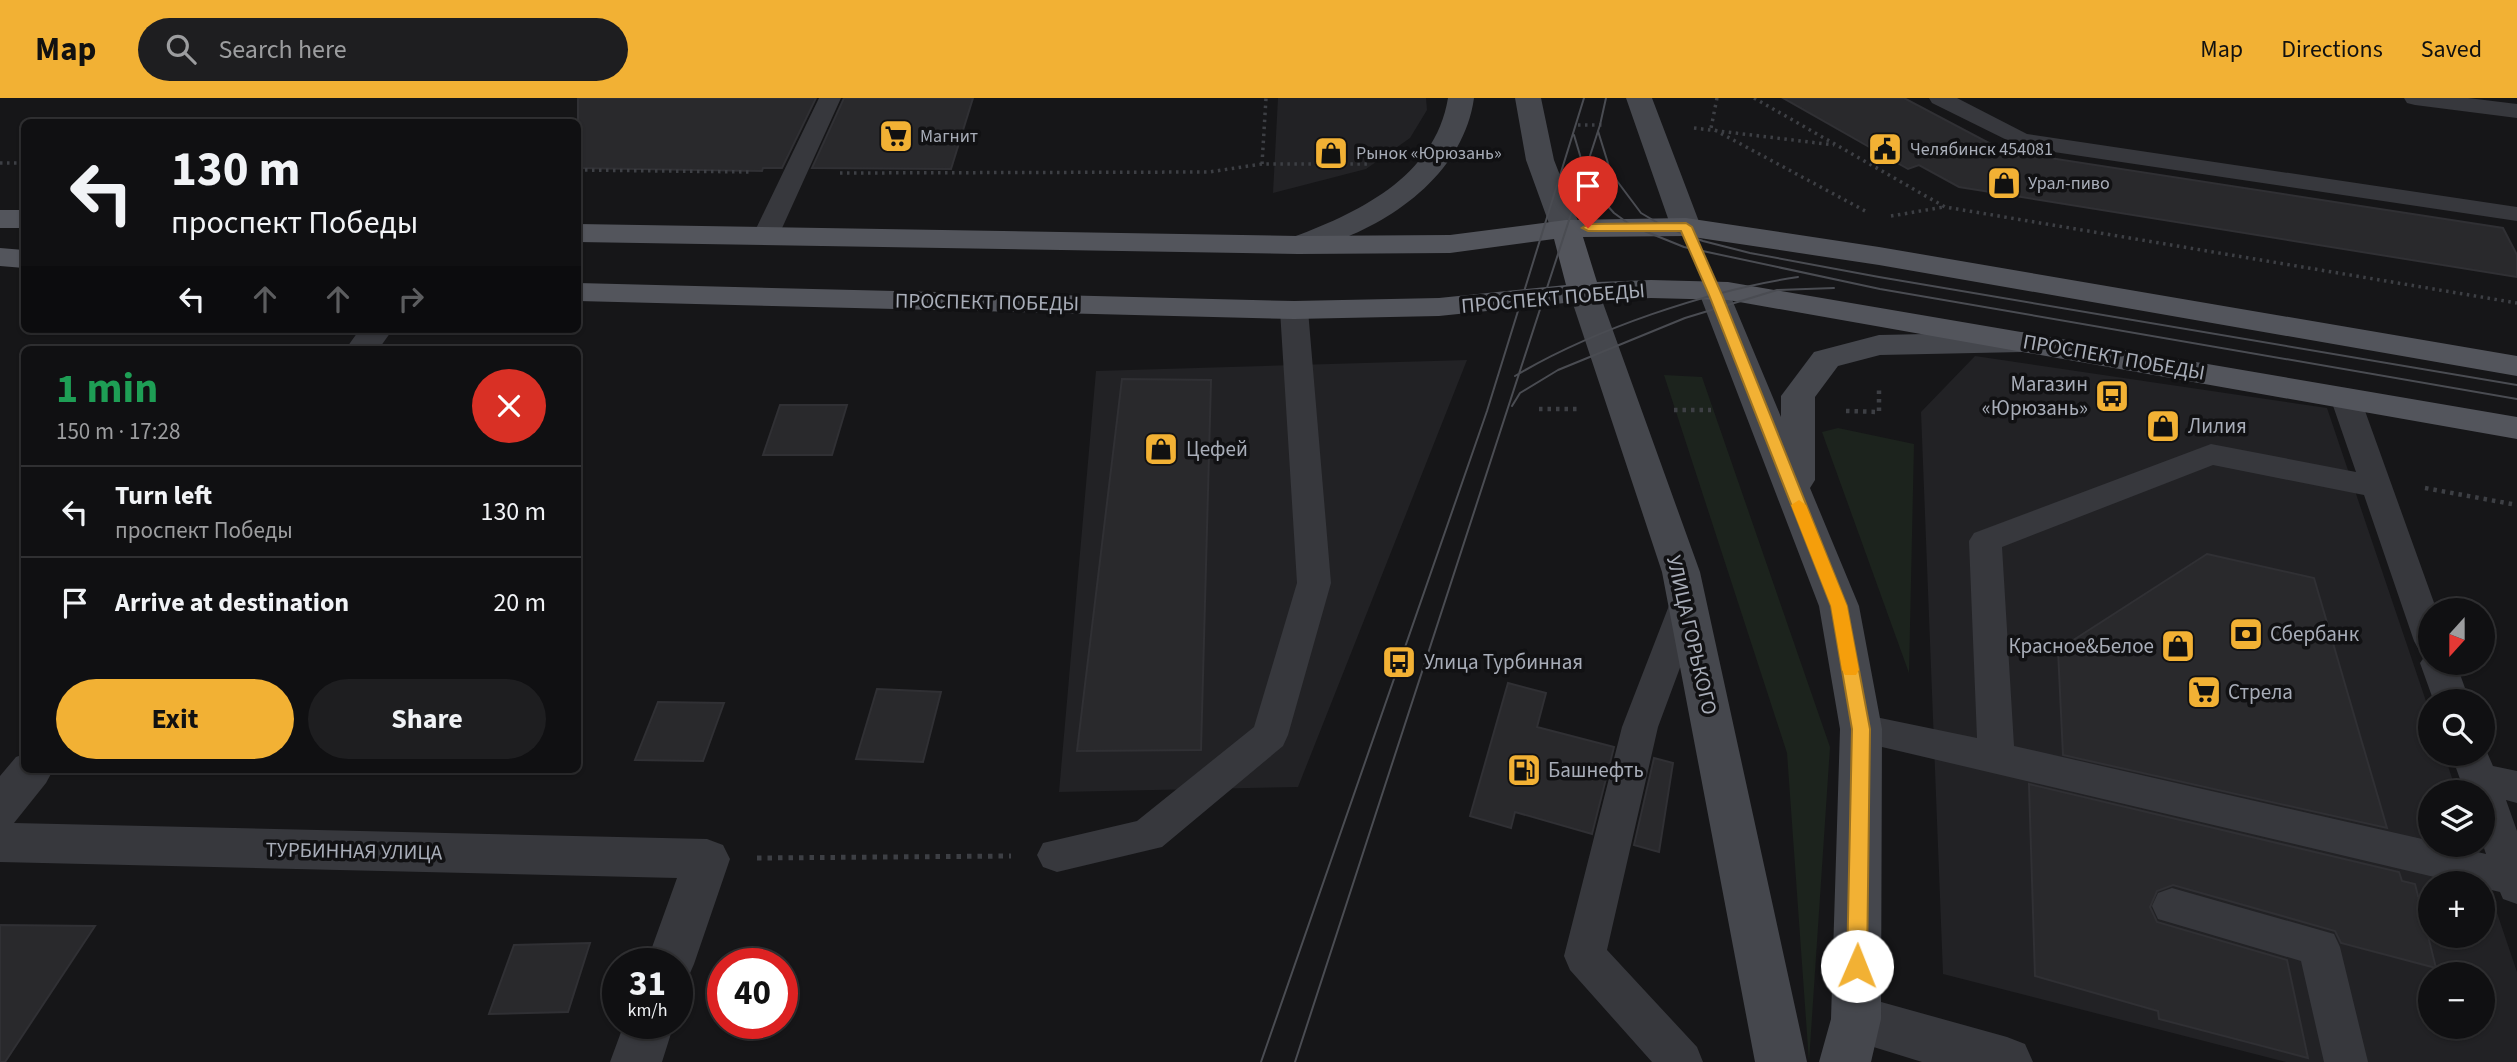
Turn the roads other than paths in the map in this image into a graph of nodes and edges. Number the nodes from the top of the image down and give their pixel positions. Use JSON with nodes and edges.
{"nodes":[{"id":1,"x":830,"y":98,"type":"edge"},
{"id":2,"x":1461,"y":98,"type":"edge"},
{"id":3,"x":1528,"y":98,"type":"edge"},
{"id":4,"x":1639,"y":98,"type":"edge"},
{"id":5,"x":1940,"y":98,"type":"edge"},
{"id":6,"x":2415,"y":98,"type":"edge"},
{"id":7,"x":2517,"y":111,"type":"edge"},
{"id":8,"x":2517,"y":214,"type":"edge"},
{"id":9,"x":0,"y":219,"type":"edge"},
{"id":10,"x":21,"y":219,"type":"edge"},
{"id":11,"x":1686,"y":227,"type":"junction"},
{"id":12,"x":1566,"y":229,"type":"junction"},
{"id":13,"x":581,"y":233,"type":"edge"},
{"id":14,"x":765,"y":237,"type":"junction"},
{"id":15,"x":1298,"y":245,"type":"junction"},
{"id":16,"x":0,"y":257,"type":"edge"},
{"id":17,"x":21,"y":259,"type":"edge"},
{"id":18,"x":1713,"y":290,"type":"junction"},
{"id":19,"x":581,"y":292,"type":"edge"},
{"id":20,"x":1584,"y":292,"type":"junction"},
{"id":21,"x":1294,"y":310,"type":"junction"},
{"id":22,"x":2024,"y":342,"type":"junction"},
{"id":23,"x":2517,"y":366,"type":"edge"},
{"id":24,"x":2345,"y":397,"type":"junction"},
{"id":25,"x":2517,"y":428,"type":"edge"},
{"id":26,"x":2375,"y":483,"type":"junction"},
{"id":27,"x":1797,"y":500,"type":"junction"},
{"id":28,"x":1687,"y":603,"type":"junction"},
{"id":29,"x":2418,"y":605,"type":"edge"},
{"id":30,"x":1861,"y":729,"type":"junction"},
{"id":31,"x":1996,"y":757,"type":"junction"},
{"id":32,"x":2475,"y":767,"type":"edge"},
{"id":33,"x":29,"y":773,"type":"edge"},
{"id":34,"x":2517,"y":788,"type":"edge"},
{"id":35,"x":0,"y":809,"type":"edge"},
{"id":36,"x":0,"y":842,"type":"edge"},
{"id":37,"x":1057,"y":855,"type":"road end"},
{"id":38,"x":2516,"y":882,"type":"edge"},
{"id":39,"x":2172,"y":906,"type":"dead end"},
{"id":40,"x":676,"y":948,"type":"edge"},
{"id":41,"x":644,"y":1039,"type":"edge"},
{"id":42,"x":1850,"y":1041,"type":"edge"},
{"id":43,"x":636,"y":1062,"type":"edge"},
{"id":44,"x":1681,"y":1062,"type":"edge"},
{"id":45,"x":1781,"y":1062,"type":"edge"},
{"id":46,"x":2007,"y":1062,"type":"edge"},
{"id":47,"x":2346,"y":1062,"type":"edge"}],
"edges":[{"from":1,"to":14,"type":"lane"},
{"from":2,"to":15,"type":"street"},
{"from":3,"to":12,"type":"street","name":"УЛИЦА ГОРЬКОГО"},
{"from":4,"to":11,"type":"street"},
{"from":5,"to":8,"type":"lane"},
{"from":6,"to":7,"type":"lane"},
{"from":9,"to":10,"type":"main road"},
{"from":11,"to":12,"type":"main road"},
{"from":11,"to":18,"type":"main road"},
{"from":11,"to":23,"type":"main road"},
{"from":12,"to":15,"type":"main road"},
{"from":12,"to":20,"type":"main road","name":"УЛИЦА ГОРЬКОГО"},
{"from":13,"to":14,"type":"main road"},
{"from":14,"to":15,"type":"main road"},
{"from":16,"to":17,"type":"main road"},
{"from":18,"to":20,"type":"main road","name":"ПРОСПЕКТ ПОБЕДЫ"},
{"from":18,"to":22,"type":"main road","name":"ПРОСПЕКТ ПОБЕДЫ"},
{"from":18,"to":27,"type":"street"},
{"from":19,"to":21,"type":"main road","name":"ПРОСПЕКТ ПОБЕДЫ"},
{"from":20,"to":21,"type":"main road","name":"ПРОСПЕКТ ПОБЕДЫ"},
{"from":20,"to":28,"type":"street","name":"УЛИЦА ГОРЬКОГО"},
{"from":21,"to":37,"type":"lane"},
{"from":22,"to":24,"type":"main road","name":"ПРОСПЕКТ ПОБЕДЫ"},
{"from":22,"to":27,"type":"street"},
{"from":24,"to":25,"type":"main road","name":"ПРОСПЕКТ ПОБЕДЫ"},
{"from":24,"to":26,"type":"lane"},
{"from":26,"to":29,"type":"lane"},
{"from":26,"to":31,"type":"lane"},
{"from":27,"to":30,"type":"street"},
{"from":28,"to":44,"type":"lane"},
{"from":28,"to":45,"type":"street","name":"УЛИЦА ГОРЬКОГО"},
{"from":30,"to":31,"type":"lane"},
{"from":30,"to":42,"type":"street"},
{"from":31,"to":38,"type":"lane"},
{"from":32,"to":34,"type":"lane"},
{"from":32,"to":38,"type":"lane"},
{"from":33,"to":35,"type":"street"},
{"from":36,"to":40,"type":"street","name":"ТУРБИННАЯ УЛИЦА"},
{"from":39,"to":47,"type":"lane"},
{"from":41,"to":43,"type":"street"},
{"from":42,"to":46,"type":"street"}]}
